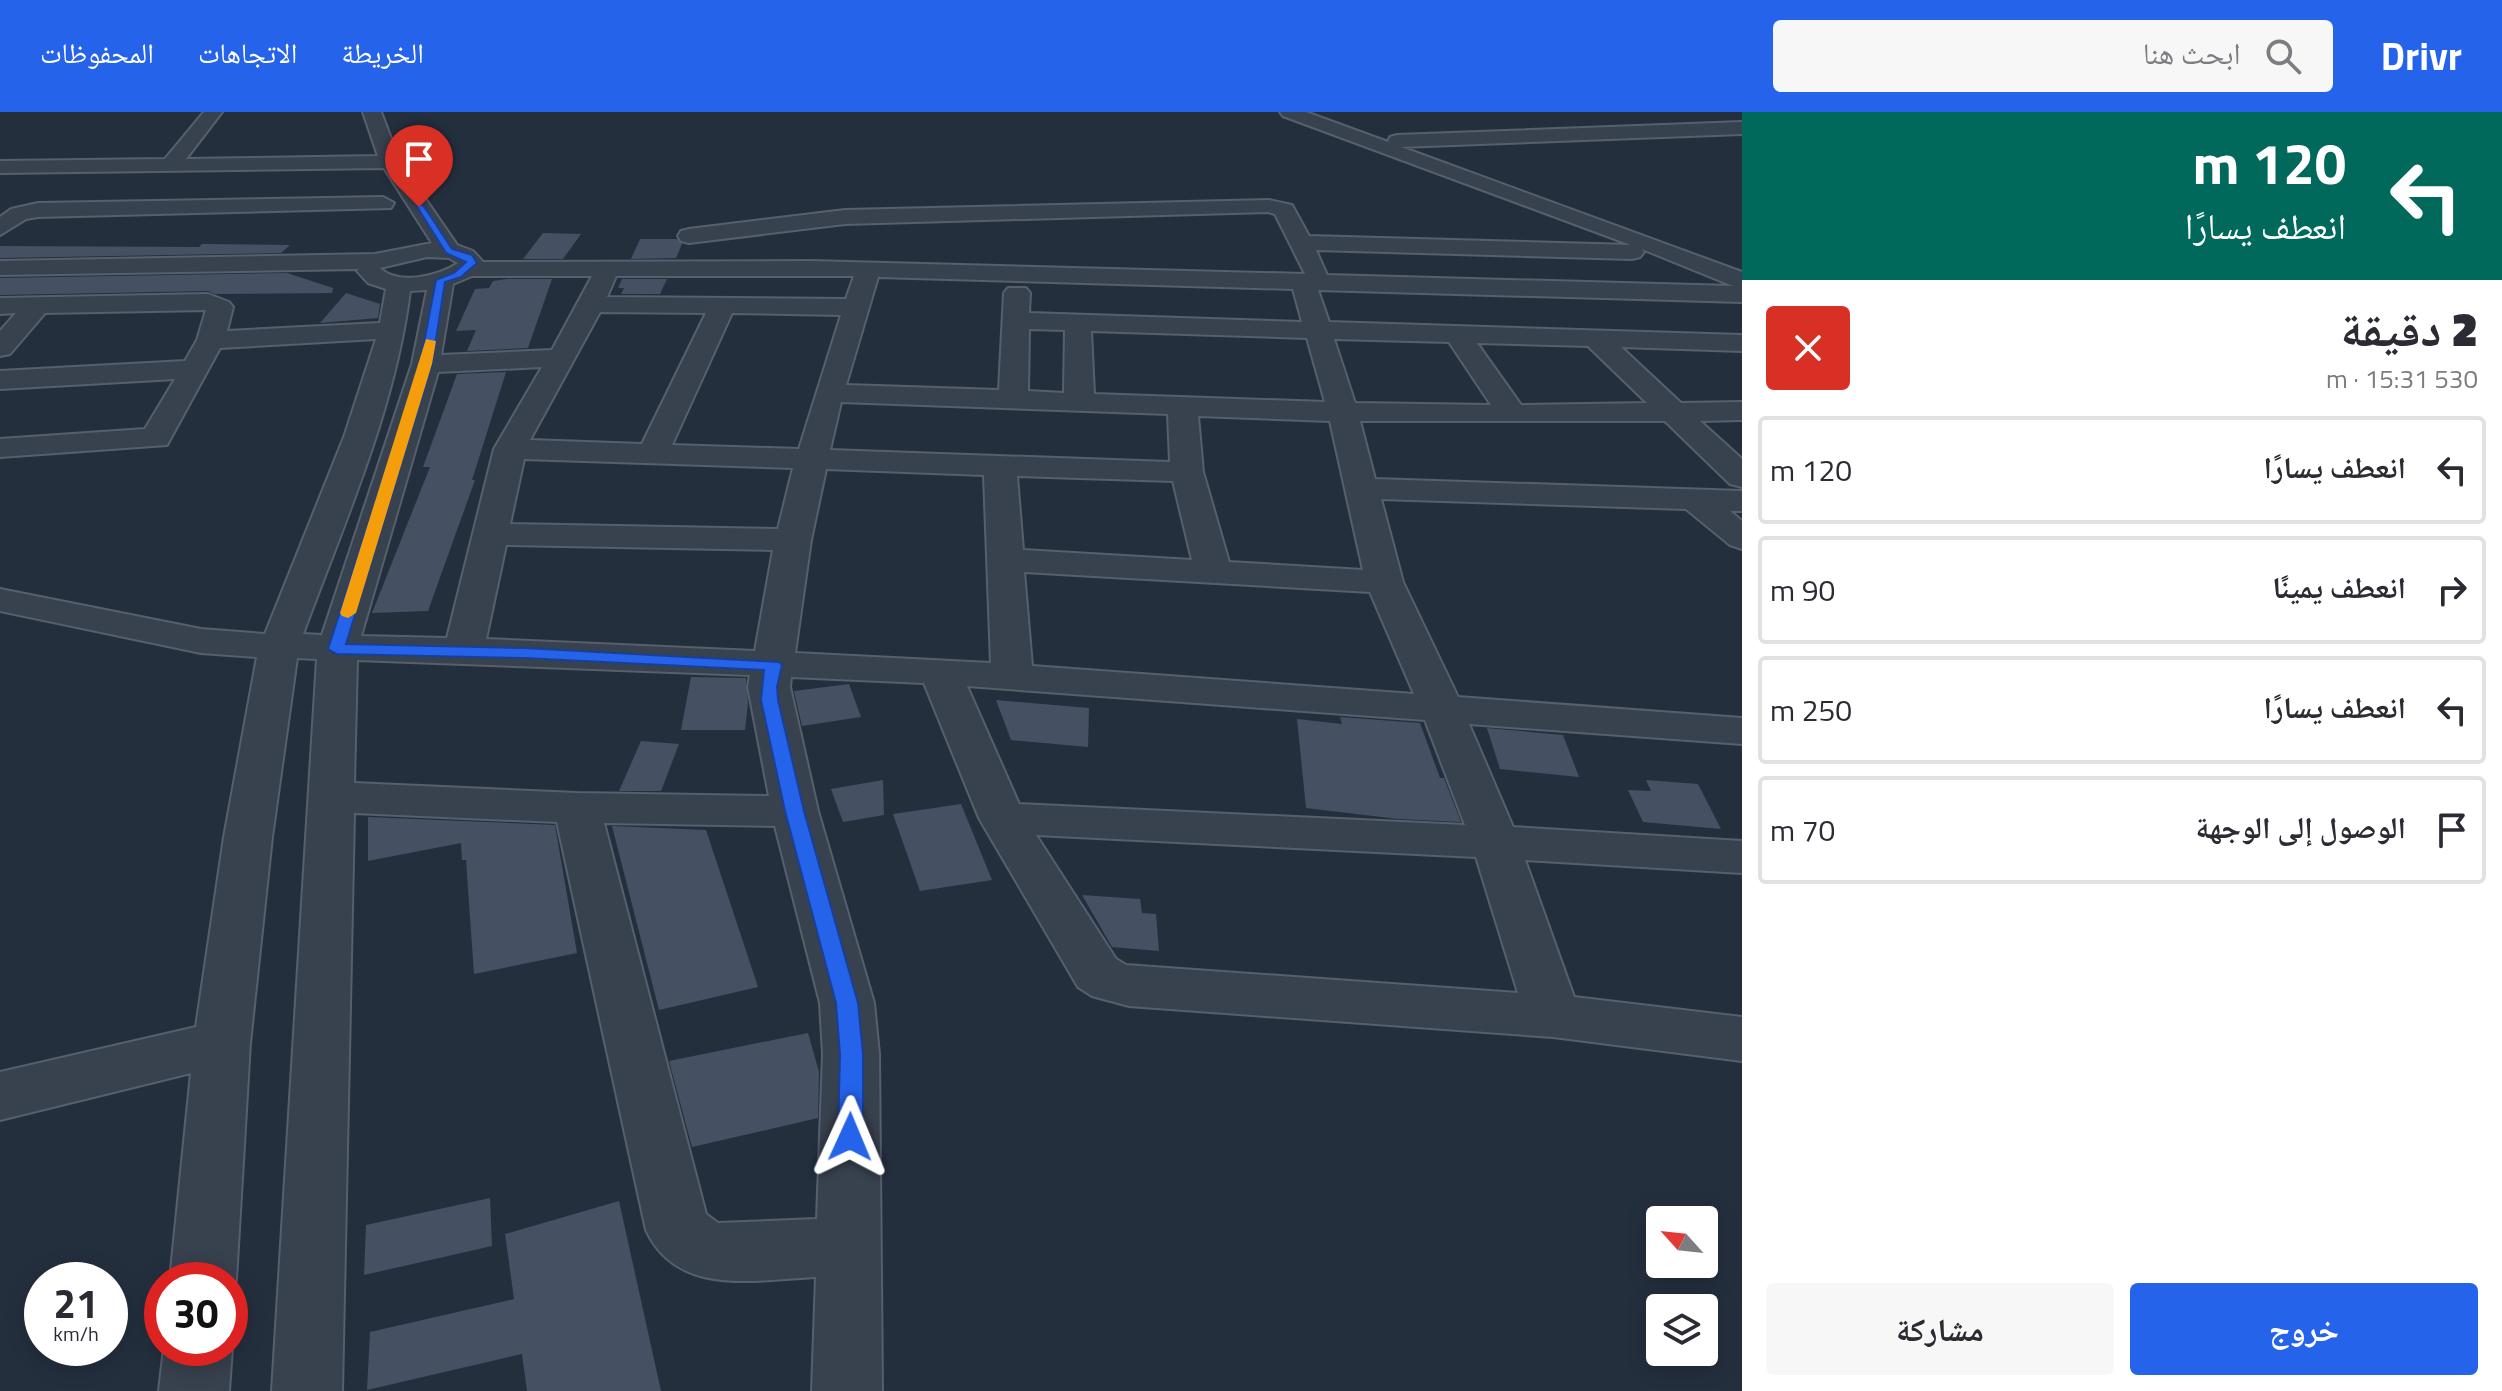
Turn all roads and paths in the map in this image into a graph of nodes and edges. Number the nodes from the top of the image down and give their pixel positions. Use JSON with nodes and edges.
{"nodes":[{"id":1,"x":213,"y":112,"type":"edge"},
{"id":2,"x":372,"y":112,"type":"edge"},
{"id":3,"x":1691,"y":112,"type":"edge"},
{"id":4,"x":1301,"y":114,"type":"edge"},
{"id":5,"x":1355,"y":114,"type":"dead end"},
{"id":6,"x":1740,"y":129,"type":"edge"},
{"id":7,"x":355,"y":137,"type":"dead end"},
{"id":8,"x":1390,"y":141,"type":"junction"},
{"id":9,"x":1424,"y":157,"type":"junction"},
{"id":10,"x":1511,"y":157,"type":"dead end"},
{"id":11,"x":390,"y":162,"type":"junction"},
{"id":12,"x":360,"y":163,"type":"junction"},
{"id":13,"x":171,"y":164,"type":"junction"},
{"id":14,"x":0,"y":167,"type":"edge"},
{"id":15,"x":296,"y":203,"type":"junction"},
{"id":16,"x":383,"y":203,"type":"junction"},
{"id":17,"x":1105,"y":208,"type":"junction"},
{"id":18,"x":997,"y":211,"type":"junction"},
{"id":19,"x":6,"y":231,"type":"edge"},
{"id":20,"x":1113,"y":232,"type":"dead end"},
{"id":21,"x":275,"y":233,"type":"dead end"},
{"id":22,"x":689,"y":236,"type":"dead end"},
{"id":23,"x":1303,"y":243,"type":"junction"},
{"id":24,"x":1674,"y":253,"type":"junction"},
{"id":25,"x":873,"y":256,"type":"junction"},
{"id":26,"x":1004,"y":257,"type":"junction"},
{"id":27,"x":1742,"y":264,"type":"edge"},
{"id":28,"x":422,"y":266,"type":"junction"},
{"id":29,"x":0,"y":268,"type":"edge"},
{"id":30,"x":607,"y":269,"type":"junction"},
{"id":31,"x":0,"y":277,"type":"edge"},
{"id":32,"x":1310,"y":278,"type":"junction"},
{"id":33,"x":1742,"y":282,"type":"edge"},
{"id":34,"x":1742,"y":294,"type":"edge"},
{"id":35,"x":591,"y":304,"type":"junction"},
{"id":36,"x":723,"y":305,"type":"junction"},
{"id":37,"x":14,"y":316,"type":"edge"},
{"id":38,"x":1018,"y":321,"type":"junction"},
{"id":39,"x":1078,"y":323,"type":"junction"},
{"id":40,"x":392,"y":330,"type":"junction"},
{"id":41,"x":1319,"y":331,"type":"junction"},
{"id":42,"x":1458,"y":335,"type":"junction"},
{"id":43,"x":1596,"y":339,"type":"junction"},
{"id":44,"x":211,"y":340,"type":"junction"},
{"id":45,"x":1741,"y":343,"type":"edge"},
{"id":46,"x":0,"y":348,"type":"edge"},
{"id":47,"x":559,"y":358,"type":"junction"},
{"id":48,"x":426,"y":364,"type":"junction"},
{"id":49,"x":194,"y":369,"type":"junction"},
{"id":50,"x":0,"y":380,"type":"edge"},
{"id":51,"x":829,"y":393,"type":"junction"},
{"id":52,"x":1013,"y":397,"type":"junction"},
{"id":53,"x":1079,"y":400,"type":"junction"},
{"id":54,"x":1182,"y":405,"type":"junction"},
{"id":55,"x":1669,"y":411,"type":"junction"},
{"id":56,"x":1742,"y":411,"type":"edge"},
{"id":57,"x":1343,"y":412,"type":"junction"},
{"id":58,"x":1512,"y":414,"type":"junction"},
{"id":59,"x":0,"y":448,"type":"edge"},
{"id":60,"x":510,"y":449,"type":"junction"},
{"id":61,"x":653,"y":453,"type":"junction"},
{"id":62,"x":812,"y":458,"type":"junction"},
{"id":63,"x":1000,"y":466,"type":"junction"},
{"id":64,"x":1187,"y":472,"type":"junction"},
{"id":65,"x":1742,"y":477,"type":"edge"},
{"id":66,"x":1360,"y":488,"type":"junction"},
{"id":67,"x":1694,"y":499,"type":"junction"},
{"id":68,"x":1742,"y":501,"type":"edge"},
{"id":69,"x":490,"y":534,"type":"junction"},
{"id":70,"x":1742,"y":538,"type":"edge"},
{"id":71,"x":793,"y":540,"type":"junction"},
{"id":72,"x":1004,"y":560,"type":"junction"},
{"id":73,"x":1214,"y":573,"type":"junction"},
{"id":74,"x":1384,"y":582,"type":"junction"},
{"id":75,"x":0,"y":600,"type":"edge"},
{"id":76,"x":279,"y":647,"type":"junction"},
{"id":77,"x":337,"y":649,"type":"junction"},
{"id":78,"x":464,"y":650,"type":"junction"},
{"id":79,"x":773,"y":665,"type":"junction"},
{"id":80,"x":940,"y":672,"type":"junction"},
{"id":81,"x":1012,"y":677,"type":"junction"},
{"id":82,"x":1443,"y":711,"type":"junction"},
{"id":83,"x":1742,"y":731,"type":"edge"},
{"id":84,"x":329,"y":797,"type":"junction"},
{"id":85,"x":577,"y":808,"type":"junction"},
{"id":86,"x":795,"y":811,"type":"junction"},
{"id":87,"x":1002,"y":818,"type":"junction"},
{"id":88,"x":1495,"y":842,"type":"junction"},
{"id":89,"x":1742,"y":857,"type":"edge"},
{"id":90,"x":1553,"y":1016,"type":"junction"},
{"id":91,"x":1742,"y":1039,"type":"edge"},
{"id":92,"x":222,"y":1043,"type":"junction"},
{"id":93,"x":0,"y":1096,"type":"edge"},
{"id":94,"x":849,"y":1247,"type":"junction"},
{"id":95,"x":204,"y":1262,"type":"edge"},
{"id":96,"x":196,"y":1366,"type":"edge"},
{"id":97,"x":194,"y":1391,"type":"edge"},
{"id":98,"x":307,"y":1391,"type":"edge"},
{"id":99,"x":847,"y":1391,"type":"edge"}],
"edges":[{"from":1,"to":13,"type":"street"},
{"from":2,"to":11,"type":"street"},
{"from":3,"to":6,"type":"street"},
{"from":4,"to":5,"type":"street"},
{"from":4,"to":8,"type":"street"},
{"from":4,"to":9,"type":"street"},
{"from":6,"to":8,"type":"street"},
{"from":7,"to":12,"type":"street"},
{"from":8,"to":9,"type":"street"},
{"from":9,"to":10,"type":"street"},
{"from":9,"to":24,"type":"street"},
{"from":9,"to":27,"type":"street"},
{"from":11,"to":12,"type":"street"},
{"from":11,"to":28,"type":"street"},
{"from":12,"to":13,"type":"street"},
{"from":12,"to":16,"type":"street"},
{"from":13,"to":14,"type":"street"},
{"from":15,"to":16,"type":"street"},
{"from":15,"to":19,"type":"street"},
{"from":15,"to":21,"type":"street"},
{"from":16,"to":28,"type":"street"},
{"from":17,"to":18,"type":"street"},
{"from":17,"to":20,"type":"street"},
{"from":17,"to":23,"type":"street"},
{"from":18,"to":25,"type":"street"},
{"from":18,"to":26,"type":"street"},
{"from":22,"to":25,"type":"street"},
{"from":23,"to":24,"type":"street"},
{"from":23,"to":32,"type":"street"},
{"from":24,"to":33,"type":"street"},
{"from":25,"to":26,"type":"street"},
{"from":25,"to":28,"type":"street"},
{"from":25,"to":30,"type":"street"},
{"from":25,"to":36,"type":"street"},
{"from":25,"to":51,"type":"street"},
{"from":26,"to":32,"type":"street"},
{"from":26,"to":32,"type":"street"},
{"from":26,"to":38,"type":"street"},
{"from":28,"to":29,"type":"street"},
{"from":28,"to":30,"type":"street"},
{"from":28,"to":31,"type":"street"},
{"from":28,"to":40,"type":"street"},
{"from":28,"to":48,"type":"street"},
{"from":30,"to":35,"type":"street"},
{"from":32,"to":33,"type":"street"},
{"from":32,"to":34,"type":"street"},
{"from":32,"to":41,"type":"street"},
{"from":35,"to":36,"type":"street"},
{"from":35,"to":47,"type":"street"},
{"from":36,"to":61,"type":"street"},
{"from":37,"to":44,"type":"street"},
{"from":37,"to":46,"type":"street"},
{"from":38,"to":39,"type":"street"},
{"from":38,"to":52,"type":"street"},
{"from":39,"to":41,"type":"street"},
{"from":39,"to":53,"type":"street"},
{"from":40,"to":44,"type":"street"},
{"from":40,"to":76,"type":"street"},
{"from":41,"to":42,"type":"street"},
{"from":41,"to":57,"type":"street"},
{"from":42,"to":43,"type":"street"},
{"from":42,"to":58,"type":"street"},
{"from":43,"to":45,"type":"street"},
{"from":43,"to":55,"type":"street"},
{"from":44,"to":49,"type":"street"},
{"from":47,"to":48,"type":"street"},
{"from":47,"to":60,"type":"street"},
{"from":48,"to":77,"type":"street"},
{"from":49,"to":50,"type":"street"},
{"from":49,"to":59,"type":"street"},
{"from":51,"to":52,"type":"street"},
{"from":51,"to":62,"type":"street"},
{"from":52,"to":53,"type":"street"},
{"from":53,"to":54,"type":"street"},
{"from":54,"to":57,"type":"street"},
{"from":54,"to":64,"type":"street"},
{"from":55,"to":56,"type":"street"},
{"from":55,"to":58,"type":"street"},
{"from":55,"to":65,"type":"street"},
{"from":57,"to":58,"type":"street"},
{"from":57,"to":66,"type":"street"},
{"from":60,"to":61,"type":"street"},
{"from":60,"to":69,"type":"street"},
{"from":61,"to":62,"type":"street"},
{"from":62,"to":63,"type":"street"},
{"from":62,"to":71,"type":"street"},
{"from":63,"to":64,"type":"street"},
{"from":63,"to":72,"type":"street"},
{"from":64,"to":73,"type":"street"},
{"from":66,"to":67,"type":"street"},
{"from":66,"to":74,"type":"street"},
{"from":67,"to":68,"type":"street"},
{"from":67,"to":70,"type":"street"},
{"from":69,"to":71,"type":"street"},
{"from":69,"to":78,"type":"street"},
{"from":71,"to":79,"type":"street"},
{"from":72,"to":73,"type":"street"},
{"from":72,"to":81,"type":"street"},
{"from":73,"to":74,"type":"street"},
{"from":74,"to":82,"type":"street"},
{"from":75,"to":76,"type":"street"},
{"from":76,"to":77,"type":"street"},
{"from":76,"to":92,"type":"street"},
{"from":77,"to":78,"type":"street"},
{"from":77,"to":84,"type":"street"},
{"from":78,"to":79,"type":"street"},
{"from":79,"to":80,"type":"street"},
{"from":79,"to":86,"type":"street"},
{"from":80,"to":81,"type":"street"},
{"from":80,"to":87,"type":"street"},
{"from":81,"to":82,"type":"street"},
{"from":82,"to":83,"type":"street"},
{"from":82,"to":88,"type":"street"},
{"from":84,"to":85,"type":"street"},
{"from":84,"to":98,"type":"street"},
{"from":85,"to":86,"type":"street"},
{"from":85,"to":94,"type":"street"},
{"from":86,"to":94,"type":"street"},
{"from":87,"to":88,"type":"street"},
{"from":87,"to":90,"type":"street"},
{"from":88,"to":89,"type":"street"},
{"from":88,"to":90,"type":"street"},
{"from":90,"to":91,"type":"street"},
{"from":92,"to":93,"type":"street"},
{"from":92,"to":95,"type":"street"},
{"from":94,"to":99,"type":"street"},
{"from":96,"to":97,"type":"street"}]}
